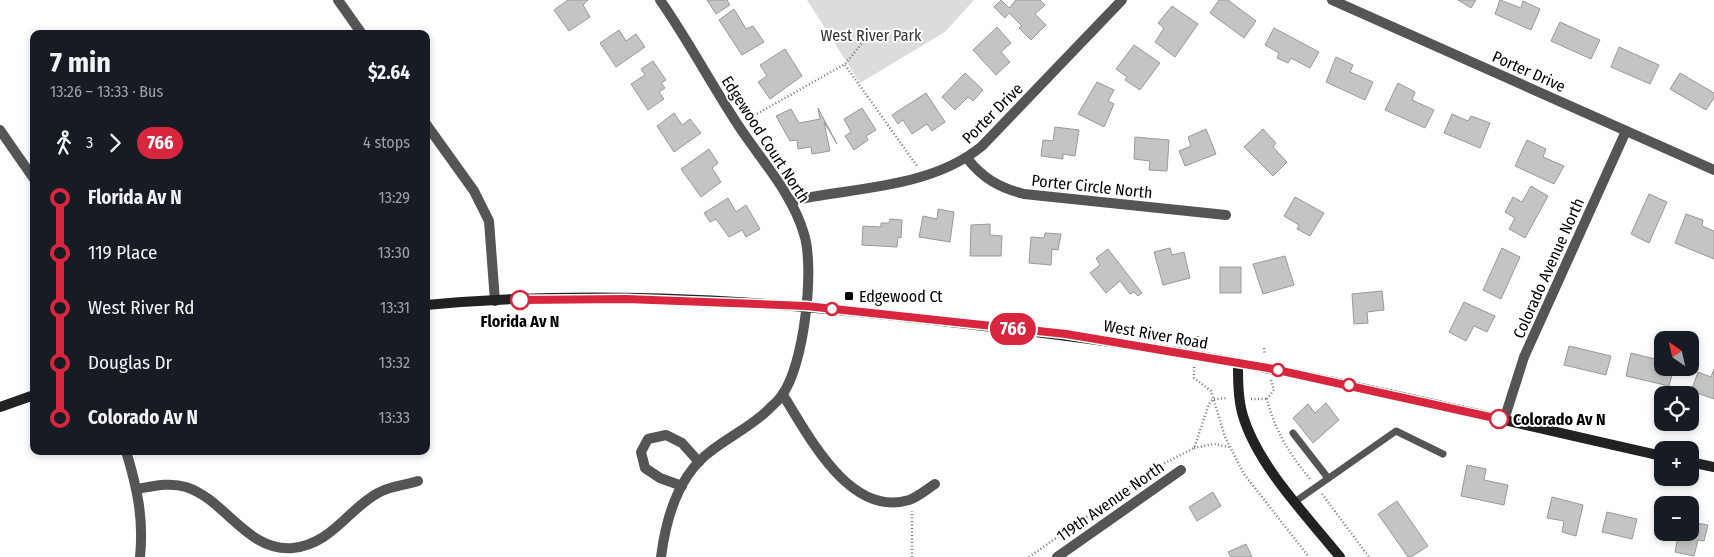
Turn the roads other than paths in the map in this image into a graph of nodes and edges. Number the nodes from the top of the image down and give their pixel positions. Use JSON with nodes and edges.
{"nodes":[{"id":1,"x":338,"y":0,"type":"edge"},
{"id":2,"x":660,"y":0,"type":"edge"},
{"id":3,"x":1122,"y":0,"type":"edge"},
{"id":4,"x":1332,"y":0,"type":"edge"},
{"id":5,"x":359,"y":30,"type":"edge"},
{"id":6,"x":0,"y":130,"type":"edge"},
{"id":7,"x":430,"y":130,"type":"edge"},
{"id":8,"x":1626,"y":131,"type":"junction"},
{"id":9,"x":967,"y":158,"type":"junction"},
{"id":10,"x":1714,"y":170,"type":"edge"},
{"id":11,"x":30,"y":173,"type":"edge"},
{"id":12,"x":790,"y":201,"type":"junction"},
{"id":13,"x":1226,"y":215,"type":"dead end"},
{"id":14,"x":495,"y":300,"type":"junction"},
{"id":15,"x":430,"y":305,"type":"edge"},
{"id":16,"x":806,"y":306,"type":"junction"},
{"id":17,"x":1238,"y":363,"type":"junction"},
{"id":18,"x":783,"y":395,"type":"junction"},
{"id":19,"x":30,"y":396,"type":"edge"},
{"id":20,"x":0,"y":407,"type":"edge"},
{"id":21,"x":1504,"y":420,"type":"junction"},
{"id":22,"x":1293,"y":433,"type":"dead end"},
{"id":23,"x":1443,"y":454,"type":"dead end"},
{"id":24,"x":1654,"y":454,"type":"edge"},
{"id":25,"x":127,"y":455,"type":"edge"},
{"id":26,"x":699,"y":462,"type":"junction"},
{"id":27,"x":1699,"y":464,"type":"edge"},
{"id":28,"x":1714,"y":467,"type":"edge"},
{"id":29,"x":1181,"y":470,"type":"dead end"},
{"id":30,"x":1328,"y":478,"type":"junction"},
{"id":31,"x":418,"y":481,"type":"dead end"},
{"id":32,"x":935,"y":484,"type":"dead end"},
{"id":33,"x":682,"y":486,"type":"junction"},
{"id":34,"x":138,"y":488,"type":"junction"},
{"id":35,"x":1296,"y":501,"type":"junction"},
{"id":36,"x":140,"y":557,"type":"edge"},
{"id":37,"x":661,"y":557,"type":"edge"},
{"id":38,"x":1057,"y":557,"type":"edge"},
{"id":39,"x":1340,"y":557,"type":"edge"}],
"edges":[{"from":1,"to":5,"type":"street"},
{"from":2,"to":12,"type":"street","name":"Edgewood Court North"},
{"from":3,"to":9,"type":"street","name":"Porter Drive"},
{"from":4,"to":8,"type":"street","name":"Porter Drive"},
{"from":6,"to":11,"type":"street"},
{"from":7,"to":14,"type":"street"},
{"from":8,"to":10,"type":"street","name":"Porter Drive"},
{"from":8,"to":21,"type":"street","name":"Colorado Avenue North"},
{"from":9,"to":12,"type":"street","name":"Porter Drive"},
{"from":9,"to":13,"type":"street","name":"Porter Circle North"},
{"from":12,"to":16,"type":"street","name":"Edgewood Court North"},
{"from":14,"to":15,"type":"main road","name":"West River Road"},
{"from":14,"to":16,"type":"main road","name":"West River Road"},
{"from":16,"to":17,"type":"main road","name":"West River Road"},
{"from":16,"to":18,"type":"street","name":"Edgewood Court North"},
{"from":17,"to":21,"type":"main road","name":"West River Road"},
{"from":17,"to":35,"type":"main road"},
{"from":18,"to":26,"type":"street"},
{"from":18,"to":32,"type":"street"},
{"from":19,"to":20,"type":"main road"},
{"from":21,"to":24,"type":"main road","name":"West River Road"},
{"from":22,"to":30,"type":"lane"},
{"from":23,"to":30,"type":"lane"},
{"from":25,"to":34,"type":"street"},
{"from":26,"to":33,"type":"street"},
{"from":26,"to":33,"type":"street"},
{"from":27,"to":28,"type":"main road"},
{"from":29,"to":38,"type":"street","name":"119th Avenue North"},
{"from":30,"to":35,"type":"lane"},
{"from":31,"to":34,"type":"street"},
{"from":33,"to":37,"type":"street"},
{"from":34,"to":36,"type":"street"},
{"from":35,"to":39,"type":"main road"}]}
